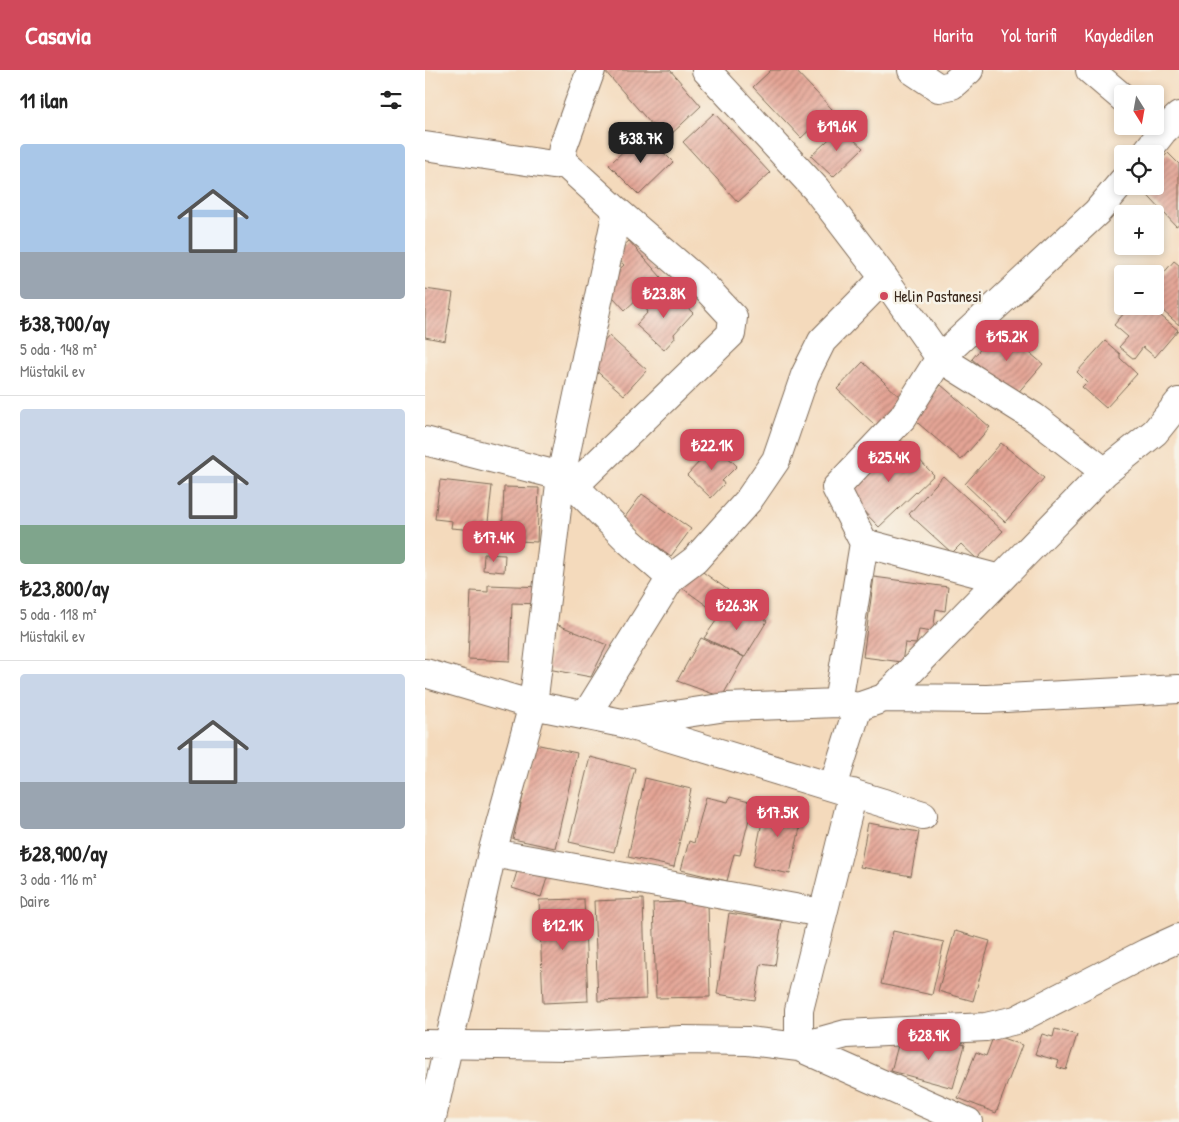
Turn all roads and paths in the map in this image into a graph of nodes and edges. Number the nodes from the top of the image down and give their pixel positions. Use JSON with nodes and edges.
{"nodes":[{"id":1,"x":591,"y":70,"type":"edge"},
{"id":2,"x":706,"y":70,"type":"edge"},
{"id":3,"x":912,"y":70,"type":"edge"},
{"id":4,"x":969,"y":70,"type":"edge"},
{"id":5,"x":1090,"y":70,"type":"edge"},
{"id":6,"x":1114,"y":90,"type":"edge"},
{"id":7,"x":1169,"y":129,"type":"edge"},
{"id":8,"x":1154,"y":145,"type":"edge"},
{"id":9,"x":425,"y":146,"type":"edge"},
{"id":10,"x":561,"y":160,"type":"junction"},
{"id":11,"x":1114,"y":192,"type":"edge"},
{"id":12,"x":617,"y":211,"type":"junction"},
{"id":13,"x":884,"y":278,"type":"junction"},
{"id":14,"x":939,"y":358,"type":"junction"},
{"id":15,"x":1179,"y":402,"type":"edge"},
{"id":16,"x":425,"y":441,"type":"edge"},
{"id":17,"x":1105,"y":472,"type":"junction"},
{"id":18,"x":567,"y":481,"type":"junction"},
{"id":19,"x":864,"y":543,"type":"junction"},
{"id":20,"x":671,"y":578,"type":"junction"},
{"id":21,"x":1000,"y":579,"type":"junction"},
{"id":22,"x":425,"y":673,"type":"edge"},
{"id":23,"x":1179,"y":689,"type":"edge"},
{"id":24,"x":884,"y":698,"type":"junction"},
{"id":25,"x":533,"y":705,"type":"junction"},
{"id":26,"x":848,"y":705,"type":"junction"},
{"id":27,"x":586,"y":715,"type":"junction"},
{"id":28,"x":622,"y":723,"type":"junction"},
{"id":29,"x":843,"y":790,"type":"junction"},
{"id":30,"x":923,"y":815,"type":"dead end"},
{"id":31,"x":492,"y":853,"type":"junction"},
{"id":32,"x":822,"y":913,"type":"junction"},
{"id":33,"x":1179,"y":938,"type":"edge"},
{"id":34,"x":438,"y":1043,"type":"edge"},
{"id":35,"x":799,"y":1047,"type":"junction"},
{"id":36,"x":431,"y":1122,"type":"edge"},
{"id":37,"x":968,"y":1122,"type":"edge"}],
"edges":[{"from":1,"to":10,"type":"street"},
{"from":2,"to":13,"type":"street"},
{"from":3,"to":4,"type":"street"},
{"from":5,"to":6,"type":"street"},
{"from":7,"to":8,"type":"street"},
{"from":9,"to":10,"type":"street"},
{"from":10,"to":12,"type":"street"},
{"from":11,"to":14,"type":"street"},
{"from":12,"to":18,"type":"street"},
{"from":12,"to":18,"type":"street"},
{"from":13,"to":14,"type":"street"},
{"from":13,"to":20,"type":"street"},
{"from":14,"to":17,"type":"street"},
{"from":14,"to":19,"type":"street"},
{"from":15,"to":17,"type":"street"},
{"from":16,"to":18,"type":"street"},
{"from":17,"to":21,"type":"street"},
{"from":18,"to":20,"type":"street"},
{"from":18,"to":25,"type":"street"},
{"from":19,"to":21,"type":"street"},
{"from":19,"to":26,"type":"street"},
{"from":20,"to":27,"type":"street"},
{"from":21,"to":24,"type":"street"},
{"from":22,"to":25,"type":"street"},
{"from":23,"to":24,"type":"street"},
{"from":24,"to":26,"type":"street"},
{"from":25,"to":27,"type":"street"},
{"from":25,"to":31,"type":"street"},
{"from":26,"to":28,"type":"street"},
{"from":26,"to":29,"type":"street"},
{"from":27,"to":28,"type":"street"},
{"from":28,"to":29,"type":"street"},
{"from":29,"to":30,"type":"street"},
{"from":29,"to":32,"type":"street"},
{"from":31,"to":32,"type":"street"},
{"from":31,"to":34,"type":"street"},
{"from":32,"to":35,"type":"street"},
{"from":33,"to":35,"type":"street"},
{"from":34,"to":35,"type":"street"},
{"from":34,"to":36,"type":"street"},
{"from":35,"to":37,"type":"street"}]}
